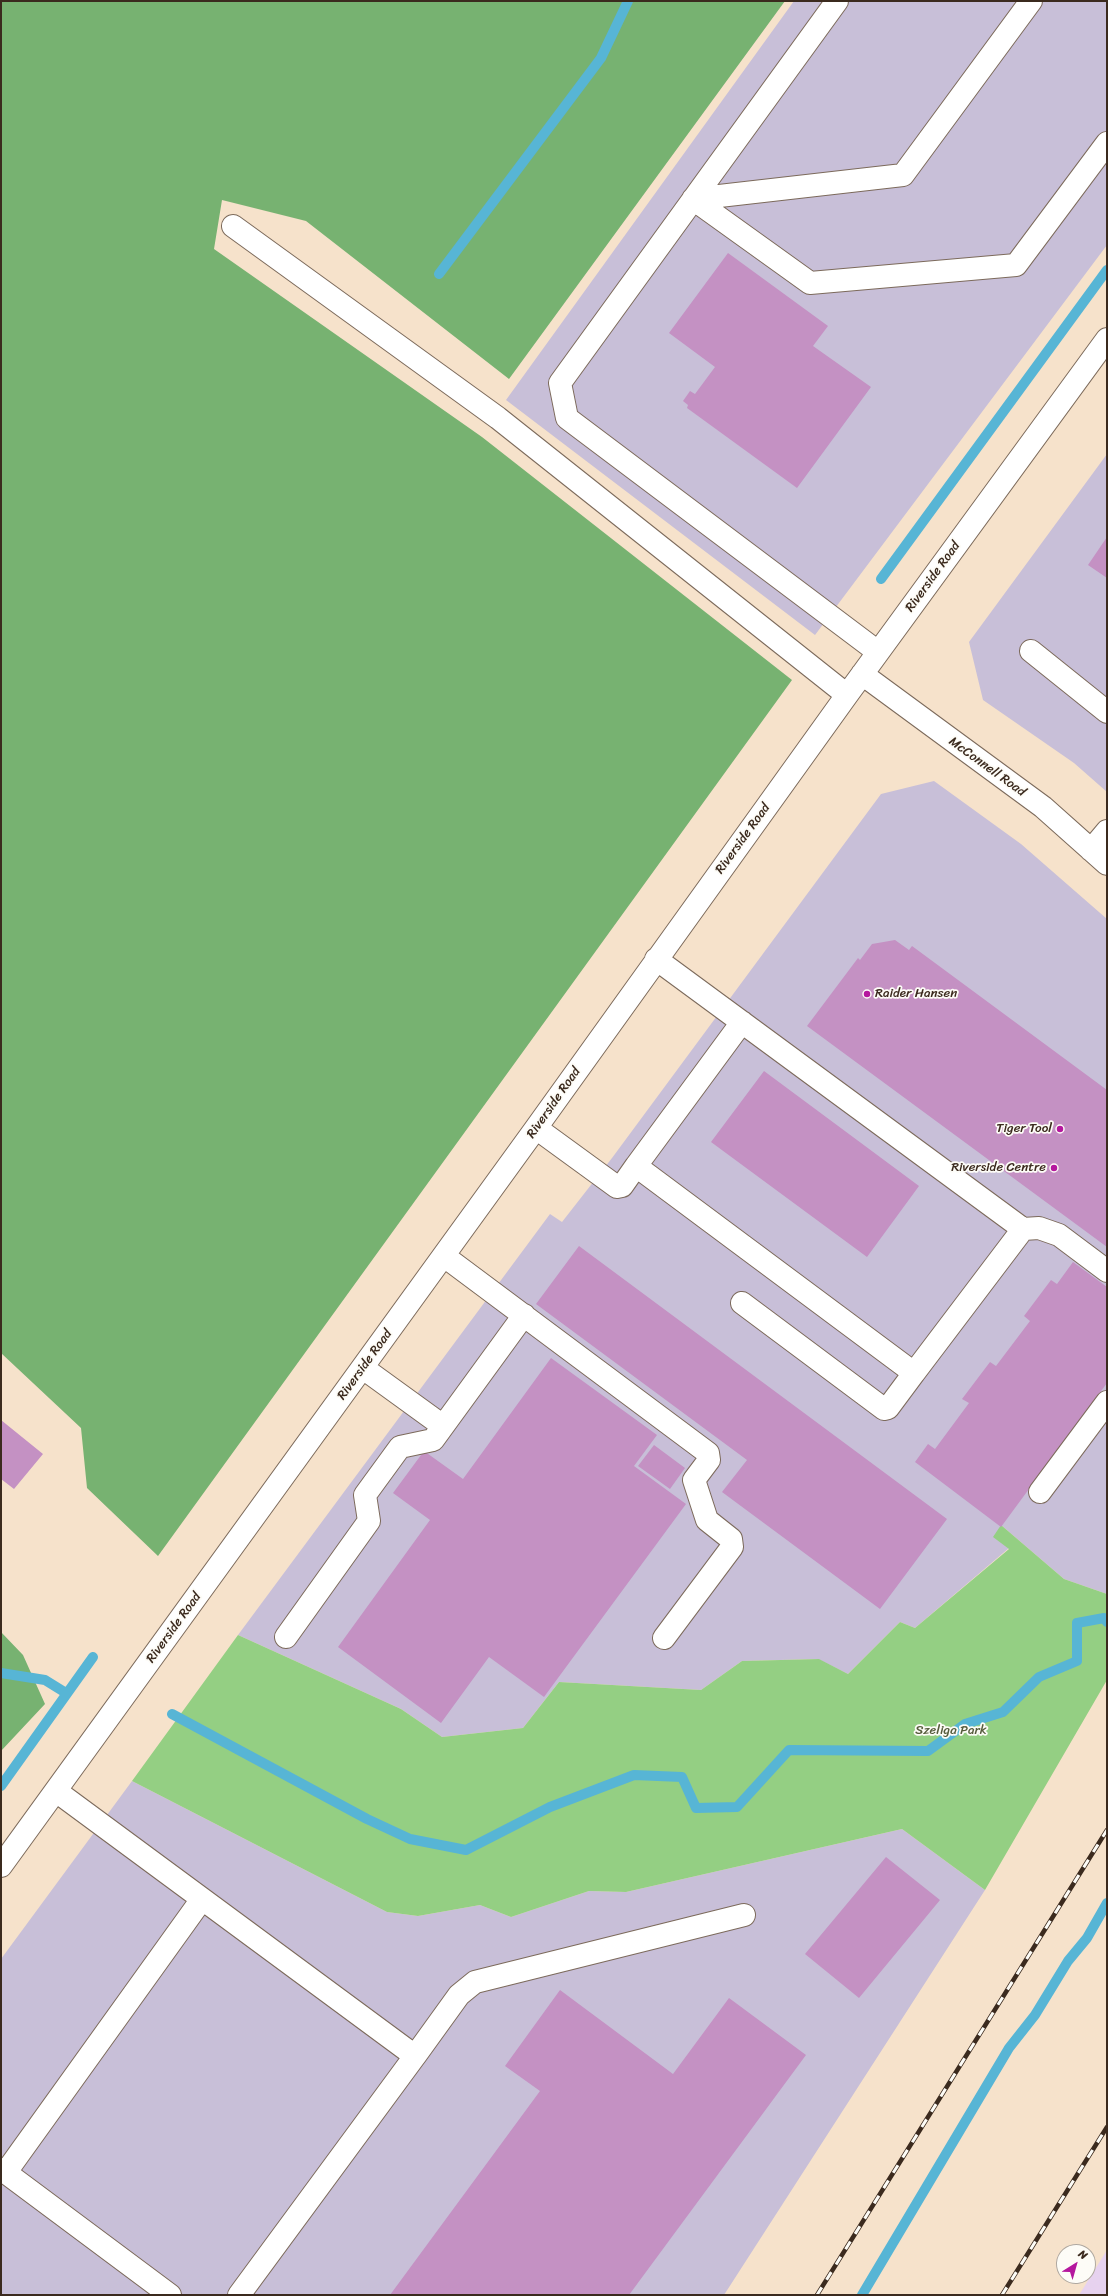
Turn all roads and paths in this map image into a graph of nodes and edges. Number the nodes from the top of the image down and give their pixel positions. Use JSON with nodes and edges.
{"nodes":[{"id":1,"x":838,"y":1,"type":"edge"},
{"id":2,"x":1031,"y":1,"type":"edge"},
{"id":3,"x":1107,"y":143,"type":"edge"},
{"id":4,"x":693,"y":199,"type":"junction"},
{"id":5,"x":233,"y":226,"type":"dead end"},
{"id":6,"x":1107,"y":340,"type":"edge"},
{"id":7,"x":1031,"y":651,"type":"dead end"},
{"id":8,"x":878,"y":652,"type":"junction"},
{"id":9,"x":862,"y":674,"type":"junction"},
{"id":10,"x":847,"y":695,"type":"junction"},
{"id":11,"x":1107,"y":712,"type":"edge"},
{"id":12,"x":1107,"y":831,"type":"edge"},
{"id":13,"x":1091,"y":850,"type":"junction"},
{"id":14,"x":1107,"y":864,"type":"edge"},
{"id":15,"x":656,"y":959,"type":"junction"},
{"id":16,"x":742,"y":1022,"type":"junction"},
{"id":17,"x":536,"y":1128,"type":"junction"},
{"id":18,"x":636,"y":1166,"type":"junction"},
{"id":19,"x":1023,"y":1229,"type":"junction"},
{"id":20,"x":444,"y":1256,"type":"junction"},
{"id":21,"x":1107,"y":1271,"type":"edge"},
{"id":22,"x":742,"y":1303,"type":"dead end"},
{"id":23,"x":524,"y":1315,"type":"junction"},
{"id":24,"x":363,"y":1368,"type":"junction"},
{"id":25,"x":914,"y":1373,"type":"junction"},
{"id":26,"x":1107,"y":1402,"type":"edge"},
{"id":27,"x":443,"y":1426,"type":"junction"},
{"id":28,"x":1040,"y":1492,"type":"dead end"},
{"id":29,"x":286,"y":1637,"type":"dead end"},
{"id":30,"x":664,"y":1638,"type":"dead end"},
{"id":31,"x":56,"y":1791,"type":"junction"},
{"id":32,"x":1,"y":1866,"type":"edge"},
{"id":33,"x":202,"y":1899,"type":"junction"},
{"id":34,"x":744,"y":1915,"type":"dead end"},
{"id":35,"x":415,"y":2056,"type":"junction"},
{"id":36,"x":3,"y":2171,"type":"edge"},
{"id":37,"x":170,"y":2295,"type":"edge"},
{"id":38,"x":239,"y":2295,"type":"edge"}],
"edges":[{"from":1,"to":4,"type":"street"},
{"from":2,"to":4,"type":"street"},
{"from":3,"to":4,"type":"street"},
{"from":4,"to":8,"type":"street"},
{"from":5,"to":10,"type":"street"},
{"from":6,"to":8,"type":"street","name":"Riverside Road"},
{"from":7,"to":11,"type":"street"},
{"from":8,"to":9,"type":"street","name":"Riverside Road"},
{"from":9,"to":10,"type":"street","name":"Riverside Road"},
{"from":9,"to":13,"type":"street","name":"McConnell Road"},
{"from":10,"to":15,"type":"street","name":"Riverside Road"},
{"from":12,"to":13,"type":"street"},
{"from":13,"to":14,"type":"street","name":"McConnell Road"},
{"from":15,"to":16,"type":"street"},
{"from":15,"to":17,"type":"street","name":"Riverside Road"},
{"from":16,"to":18,"type":"street"},
{"from":16,"to":19,"type":"street"},
{"from":17,"to":18,"type":"street"},
{"from":17,"to":20,"type":"street","name":"Riverside Road"},
{"from":18,"to":25,"type":"street"},
{"from":19,"to":21,"type":"street"},
{"from":19,"to":25,"type":"street"},
{"from":20,"to":23,"type":"street"},
{"from":20,"to":24,"type":"street","name":"Riverside Road"},
{"from":22,"to":25,"type":"street"},
{"from":23,"to":27,"type":"street"},
{"from":23,"to":30,"type":"street"},
{"from":24,"to":27,"type":"street"},
{"from":24,"to":31,"type":"street","name":"Riverside Road"},
{"from":26,"to":28,"type":"street"},
{"from":27,"to":29,"type":"street"},
{"from":31,"to":32,"type":"street","name":"Riverside Road"},
{"from":31,"to":33,"type":"street"},
{"from":33,"to":35,"type":"street"},
{"from":33,"to":36,"type":"street"},
{"from":34,"to":35,"type":"street"},
{"from":35,"to":38,"type":"street"},
{"from":36,"to":37,"type":"street"}]}
